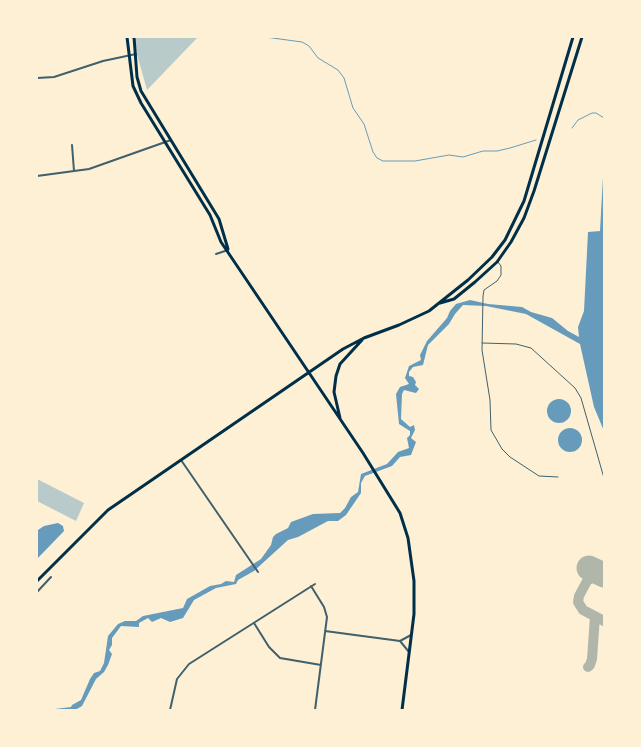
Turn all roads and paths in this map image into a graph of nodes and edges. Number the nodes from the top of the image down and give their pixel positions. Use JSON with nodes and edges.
{"nodes":[{"id":1,"x":127,"y":37,"type":"edge"},
{"id":2,"x":134,"y":37,"type":"edge"},
{"id":3,"x":573,"y":37,"type":"edge"},
{"id":4,"x":582,"y":37,"type":"edge"},
{"id":5,"x":136,"y":54,"type":"junction"},
{"id":6,"x":129,"y":55,"type":"junction"},
{"id":7,"x":37,"y":78,"type":"edge"},
{"id":8,"x":171,"y":140,"type":"junction"},
{"id":9,"x":165,"y":143,"type":"junction"},
{"id":10,"x":72,"y":145,"type":"dead end"},
{"id":11,"x":74,"y":171,"type":"junction"},
{"id":12,"x":37,"y":176,"type":"edge"},
{"id":13,"x":228,"y":250,"type":"junction"},
{"id":14,"x":216,"y":254,"type":"dead end"},
{"id":15,"x":497,"y":262,"type":"junction"},
{"id":16,"x":438,"y":304,"type":"junction"},
{"id":17,"x":364,"y":338,"type":"junction"},
{"id":18,"x":481,"y":343,"type":"junction"},
{"id":19,"x":307,"y":372,"type":"junction"},
{"id":20,"x":342,"y":422,"type":"junction"},
{"id":21,"x":181,"y":460,"type":"junction"},
{"id":22,"x":558,"y":476,"type":"dead end"},
{"id":23,"x":604,"y":478,"type":"edge"},
{"id":24,"x":258,"y":572,"type":"dead end"},
{"id":25,"x":51,"y":577,"type":"dead end"},
{"id":26,"x":37,"y":581,"type":"edge"},
{"id":27,"x":315,"y":584,"type":"dead end"},
{"id":28,"x":311,"y":586,"type":"junction"},
{"id":29,"x":37,"y":592,"type":"edge"},
{"id":30,"x":254,"y":623,"type":"junction"},
{"id":31,"x":325,"y":631,"type":"junction"},
{"id":32,"x":411,"y":635,"type":"junction"},
{"id":33,"x":400,"y":641,"type":"junction"},
{"id":34,"x":409,"y":652,"type":"junction"},
{"id":35,"x":321,"y":665,"type":"junction"},
{"id":36,"x":170,"y":710,"type":"edge"},
{"id":37,"x":316,"y":710,"type":"edge"},
{"id":38,"x":402,"y":710,"type":"edge"}],
"edges":[{"from":1,"to":6,"type":"main road"},
{"from":2,"to":5,"type":"main road"},
{"from":3,"to":16,"type":"main road"},
{"from":4,"to":15,"type":"main road"},
{"from":5,"to":6,"type":"street"},
{"from":5,"to":8,"type":"main road"},
{"from":6,"to":7,"type":"street"},
{"from":6,"to":9,"type":"main road"},
{"from":8,"to":9,"type":"street"},
{"from":8,"to":13,"type":"main road"},
{"from":9,"to":11,"type":"street"},
{"from":9,"to":13,"type":"main road"},
{"from":10,"to":11,"type":"street"},
{"from":11,"to":12,"type":"street"},
{"from":13,"to":14,"type":"street"},
{"from":13,"to":19,"type":"main road"},
{"from":15,"to":16,"type":"main road"},
{"from":15,"to":18,"type":"lane"},
{"from":16,"to":17,"type":"main road"},
{"from":17,"to":19,"type":"main road"},
{"from":17,"to":20,"type":"main road"},
{"from":18,"to":22,"type":"lane"},
{"from":18,"to":23,"type":"lane"},
{"from":19,"to":20,"type":"main road"},
{"from":19,"to":21,"type":"main road"},
{"from":20,"to":32,"type":"main road"},
{"from":21,"to":24,"type":"street"},
{"from":21,"to":26,"type":"main road"},
{"from":25,"to":29,"type":"street"},
{"from":27,"to":28,"type":"street"},
{"from":28,"to":30,"type":"street"},
{"from":28,"to":31,"type":"street"},
{"from":30,"to":35,"type":"street"},
{"from":30,"to":36,"type":"street"},
{"from":31,"to":33,"type":"street"},
{"from":31,"to":35,"type":"street"},
{"from":32,"to":33,"type":"street"},
{"from":32,"to":34,"type":"main road"},
{"from":33,"to":34,"type":"street"},
{"from":34,"to":38,"type":"main road"},
{"from":35,"to":37,"type":"street"}]}
